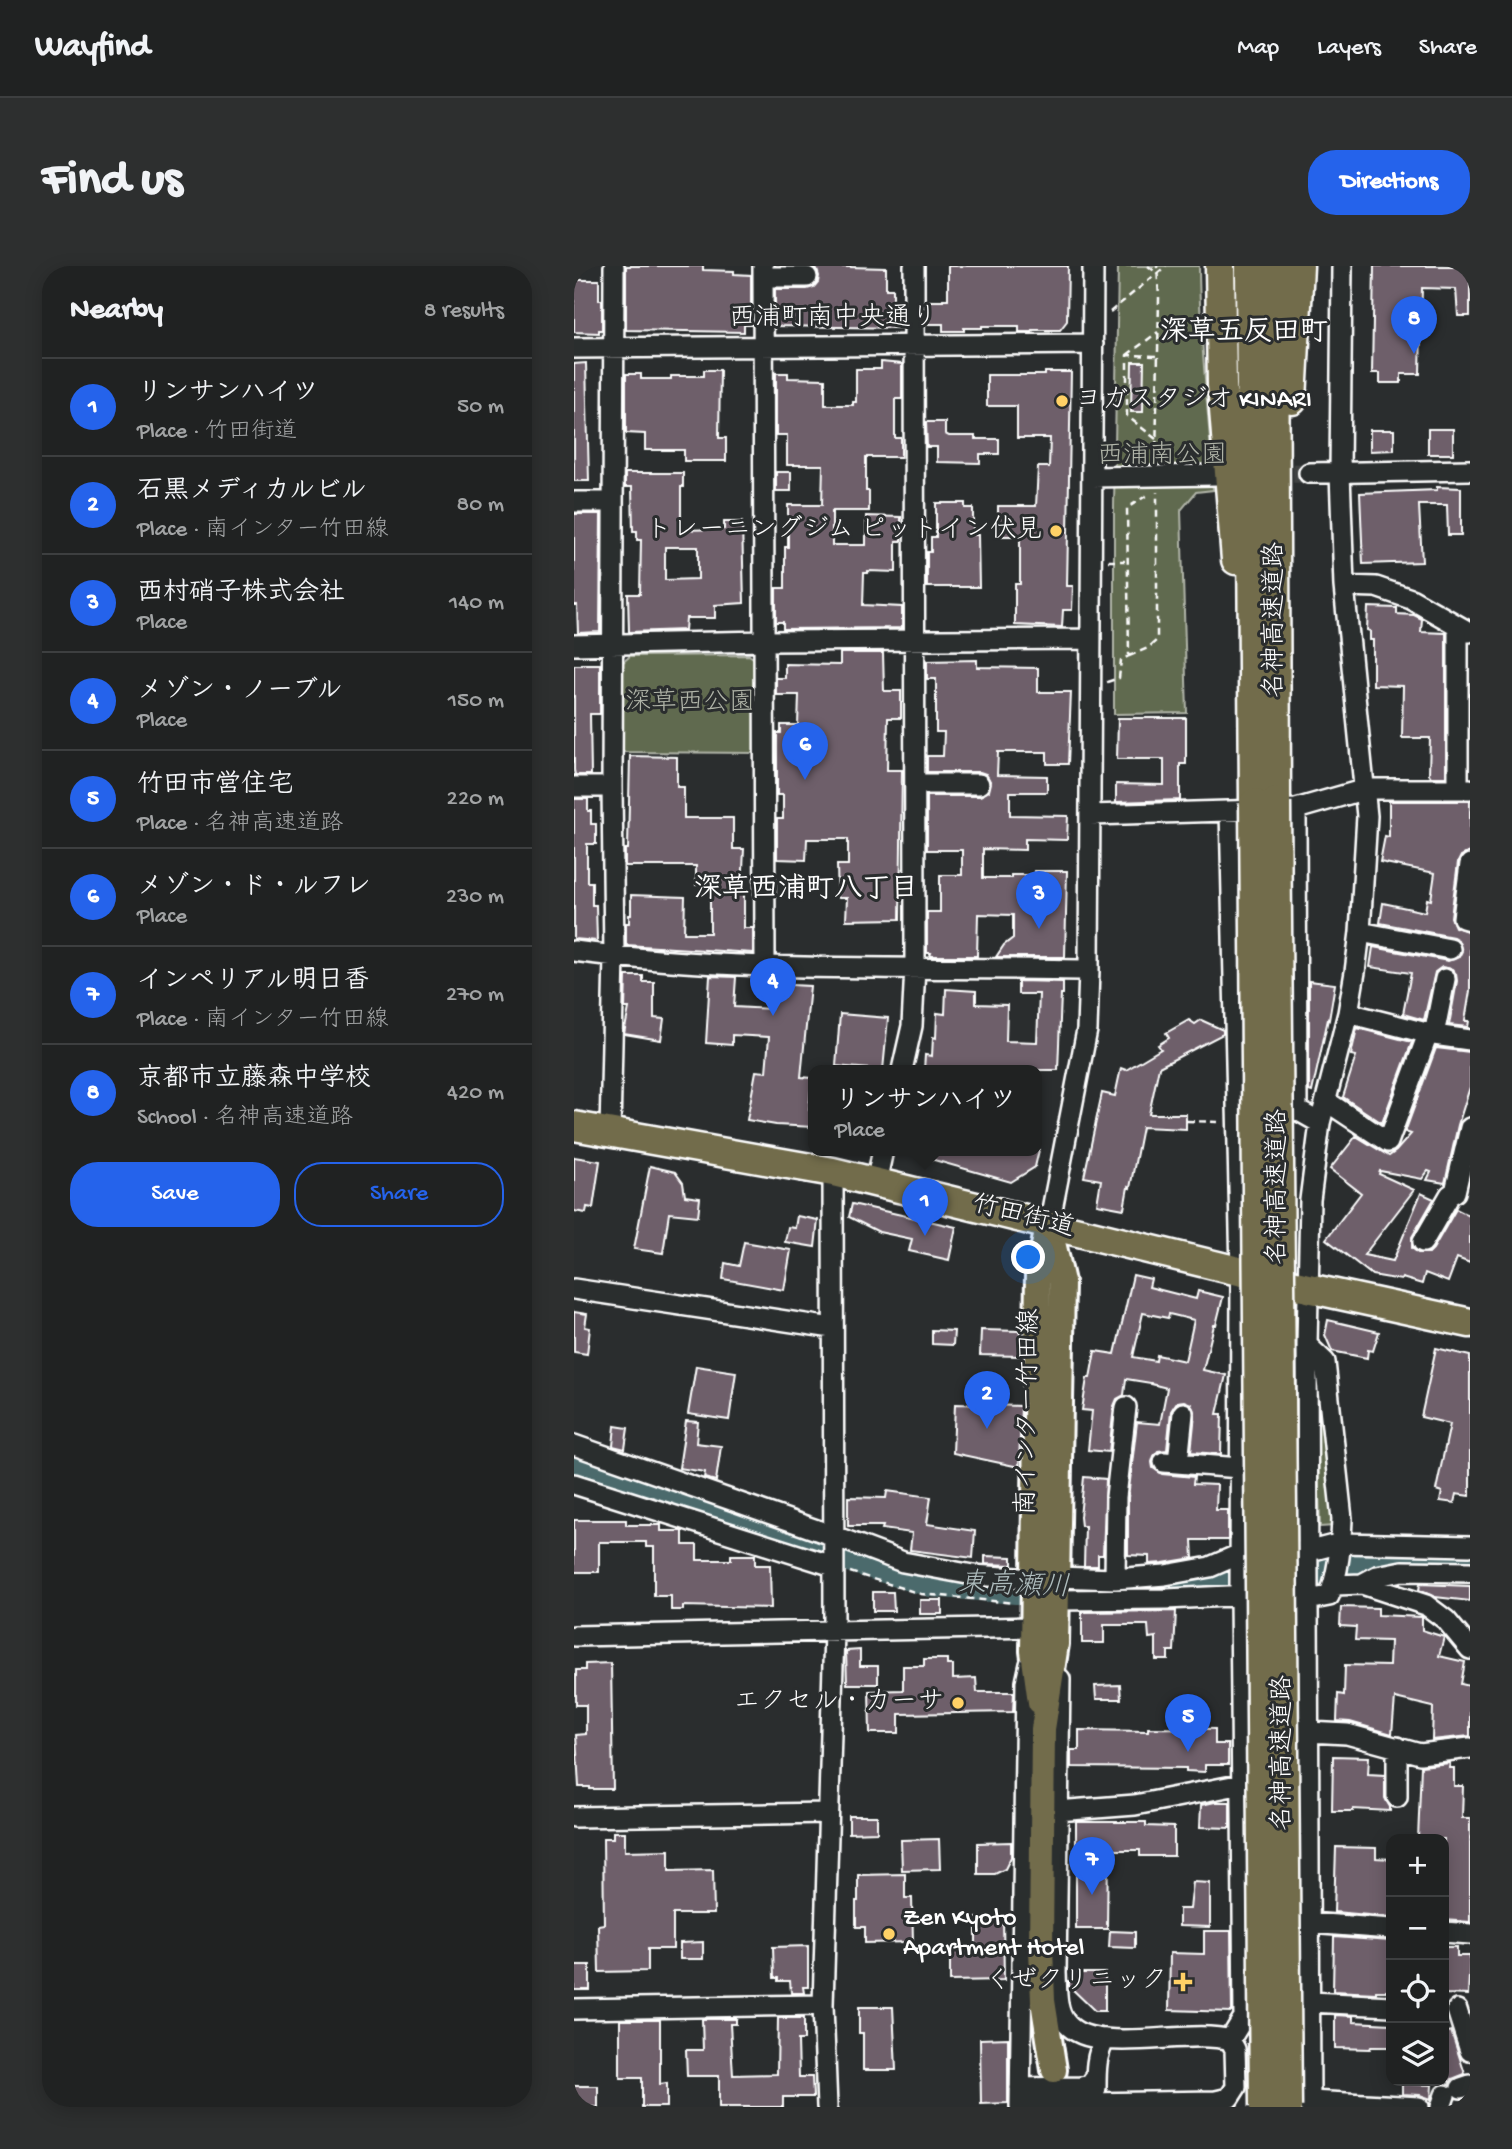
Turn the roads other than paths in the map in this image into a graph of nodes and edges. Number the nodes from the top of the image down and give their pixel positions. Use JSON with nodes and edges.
{"nodes":[{"id":1,"x":614,"y":266,"type":"edge"},
{"id":2,"x":914,"y":266,"type":"edge"},
{"id":3,"x":1093,"y":266,"type":"edge"},
{"id":4,"x":1220,"y":266,"type":"edge"},
{"id":5,"x":1250,"y":266,"type":"edge"},
{"id":6,"x":1274,"y":266,"type":"edge"},
{"id":7,"x":1299,"y":266,"type":"edge"},
{"id":8,"x":1342,"y":266,"type":"edge"},
{"id":9,"x":763,"y":272,"type":"edge"},
{"id":10,"x":807,"y":277,"type":"dead end"},
{"id":11,"x":1093,"y":344,"type":"junction"},
{"id":12,"x":913,"y":345,"type":"junction"},
{"id":13,"x":762,"y":346,"type":"junction"},
{"id":14,"x":613,"y":347,"type":"junction"},
{"id":15,"x":574,"y":348,"type":"edge"},
{"id":16,"x":1470,"y":470,"type":"edge"},
{"id":17,"x":1309,"y":473,"type":"tunnel mouth"},
{"id":18,"x":1340,"y":473,"type":"junction"},
{"id":19,"x":1216,"y":475,"type":"dead end"},
{"id":20,"x":1092,"y":477,"type":"junction"},
{"id":21,"x":574,"y":502,"type":"edge"},
{"id":22,"x":613,"y":502,"type":"junction"},
{"id":23,"x":1344,"y":586,"type":"junction"},
{"id":24,"x":1464,"y":629,"type":"edge"},
{"id":25,"x":1091,"y":639,"type":"junction"},
{"id":26,"x":765,"y":641,"type":"junction"},
{"id":27,"x":915,"y":641,"type":"junction"},
{"id":28,"x":574,"y":645,"type":"edge"},
{"id":29,"x":612,"y":645,"type":"junction"},
{"id":30,"x":1265,"y":694,"type":"junction"},
{"id":31,"x":915,"y":784,"type":"junction"},
{"id":32,"x":979,"y":784,"type":"dead end"},
{"id":33,"x":574,"y":787,"type":"edge"},
{"id":34,"x":612,"y":787,"type":"junction"},
{"id":35,"x":1366,"y":789,"type":"junction"},
{"id":36,"x":1464,"y":789,"type":"edge"},
{"id":37,"x":1264,"y":806,"type":"junction"},
{"id":38,"x":1090,"y":814,"type":"junction"},
{"id":39,"x":1470,"y":864,"type":"edge"},
{"id":40,"x":1470,"y":920,"type":"edge"},
{"id":41,"x":1360,"y":932,"type":"junction"},
{"id":42,"x":1450,"y":950,"type":"dead end"},
{"id":43,"x":574,"y":951,"type":"edge"},
{"id":44,"x":614,"y":956,"type":"junction"},
{"id":45,"x":765,"y":966,"type":"junction"},
{"id":46,"x":915,"y":967,"type":"junction"},
{"id":47,"x":1089,"y":970,"type":"junction"},
{"id":48,"x":1445,"y":979,"type":"dead end"},
{"id":49,"x":1348,"y":1013,"type":"junction"},
{"id":50,"x":1431,"y":1034,"type":"junction"},
{"id":51,"x":1470,"y":1040,"type":"edge"},
{"id":52,"x":903,"y":1065,"type":"edge"},
{"id":53,"x":1326,"y":1101,"type":"junction"},
{"id":54,"x":1320,"y":1123,"type":"junction"},
{"id":55,"x":574,"y":1126,"type":"edge"},
{"id":56,"x":1470,"y":1128,"type":"edge"},
{"id":57,"x":610,"y":1132,"type":"junction"},
{"id":58,"x":882,"y":1156,"type":"edge"},
{"id":59,"x":834,"y":1172,"type":"junction"},
{"id":60,"x":876,"y":1183,"type":"junction"},
{"id":61,"x":1463,"y":1194,"type":"edge"},
{"id":62,"x":1049,"y":1225,"type":"junction"},
{"id":63,"x":1423,"y":1242,"type":"dead end"},
{"id":64,"x":1241,"y":1271,"type":"junction"},
{"id":65,"x":1308,"y":1288,"type":"junction"},
{"id":66,"x":574,"y":1289,"type":"edge"},
{"id":67,"x":1470,"y":1323,"type":"edge"},
{"id":68,"x":832,"y":1328,"type":"junction"},
{"id":69,"x":1307,"y":1345,"type":"junction"},
{"id":70,"x":1126,"y":1407,"type":"dead end"},
{"id":71,"x":1188,"y":1424,"type":"dead end"},
{"id":72,"x":574,"y":1445,"type":"edge"},
{"id":73,"x":1240,"y":1468,"type":"junction"},
{"id":74,"x":574,"y":1483,"type":"edge"},
{"id":75,"x":834,"y":1538,"type":"junction"},
{"id":76,"x":1470,"y":1546,"type":"edge"},
{"id":77,"x":1308,"y":1550,"type":"junction"},
{"id":78,"x":1340,"y":1550,"type":"junction"},
{"id":79,"x":1240,"y":1561,"type":"junction"},
{"id":80,"x":834,"y":1565,"type":"junction"},
{"id":81,"x":1470,"y":1572,"type":"edge"},
{"id":82,"x":1115,"y":1579,"type":"junction"},
{"id":83,"x":1335,"y":1582,"type":"junction"},
{"id":84,"x":1362,"y":1584,"type":"junction"},
{"id":85,"x":1166,"y":1588,"type":"junction"},
{"id":86,"x":1043,"y":1590,"type":"junction"},
{"id":87,"x":1240,"y":1593,"type":"junction"},
{"id":88,"x":1308,"y":1596,"type":"junction"},
{"id":89,"x":834,"y":1631,"type":"junction"},
{"id":90,"x":574,"y":1636,"type":"edge"},
{"id":91,"x":1041,"y":1641,"type":"junction"},
{"id":92,"x":1470,"y":1649,"type":"edge"},
{"id":93,"x":1309,"y":1732,"type":"junction"},
{"id":94,"x":1397,"y":1748,"type":"junction"},
{"id":95,"x":1470,"y":1748,"type":"edge"},
{"id":96,"x":1309,"y":1771,"type":"junction"},
{"id":97,"x":1242,"y":1784,"type":"junction"},
{"id":98,"x":1398,"y":1797,"type":"dead end"},
{"id":99,"x":1057,"y":1811,"type":"junction"},
{"id":100,"x":828,"y":1813,"type":"junction"},
{"id":101,"x":574,"y":1817,"type":"edge"},
{"id":102,"x":1309,"y":1923,"type":"junction"},
{"id":103,"x":1386,"y":1929,"type":"edge"},
{"id":104,"x":1449,"y":1932,"type":"edge"},
{"id":105,"x":1470,"y":1934,"type":"edge"},
{"id":106,"x":1310,"y":2002,"type":"junction"},
{"id":107,"x":823,"y":2005,"type":"junction"},
{"id":108,"x":1386,"y":2006,"type":"edge"},
{"id":109,"x":574,"y":2009,"type":"edge"},
{"id":110,"x":1457,"y":2010,"type":"edge"},
{"id":111,"x":1105,"y":2039,"type":"junction"},
{"id":112,"x":1230,"y":2040,"type":"junction"},
{"id":113,"x":1470,"y":2052,"type":"edge"},
{"id":114,"x":1054,"y":2070,"type":"dead end"},
{"id":115,"x":1096,"y":2077,"type":"junction"},
{"id":116,"x":1236,"y":2087,"type":"junction"},
{"id":117,"x":1020,"y":2100,"type":"edge"},
{"id":118,"x":1304,"y":2100,"type":"edge"},
{"id":119,"x":1096,"y":2103,"type":"junction"},
{"id":120,"x":1065,"y":2106,"type":"edge"},
{"id":121,"x":827,"y":2107,"type":"edge"},
{"id":122,"x":1264,"y":2107,"type":"edge"},
{"id":123,"x":1419,"y":2107,"type":"edge"}],
"edges":[{"from":1,"to":14,"type":"street"},
{"from":2,"to":12,"type":"street"},
{"from":3,"to":11,"type":"street"},
{"from":4,"to":30,"type":"highway"},
{"from":5,"to":30,"type":"highway","name":"名神高速道路"},
{"from":6,"to":30,"type":"highway","name":"名神高速道路"},
{"from":7,"to":30,"type":"highway"},
{"from":8,"to":18,"type":"street"},
{"from":9,"to":10,"type":"street"},
{"from":9,"to":13,"type":"street"},
{"from":11,"to":12,"type":"street","name":"西浦町南中央通り"},
{"from":11,"to":20,"type":"street"},
{"from":12,"to":13,"type":"street","name":"西浦町南中央通り"},
{"from":12,"to":27,"type":"street"},
{"from":13,"to":14,"type":"street","name":"西浦町南中央通り"},
{"from":13,"to":26,"type":"street"},
{"from":14,"to":15,"type":"street","name":"西浦町南中央通り"},
{"from":14,"to":22,"type":"street"},
{"from":16,"to":18,"type":"street"},
{"from":17,"to":18,"type":"street"},
{"from":18,"to":23,"type":"street"},
{"from":19,"to":20,"type":"street"},
{"from":20,"to":25,"type":"street"},
{"from":21,"to":22,"type":"street"},
{"from":22,"to":29,"type":"street"},
{"from":23,"to":24,"type":"street"},
{"from":23,"to":35,"type":"street"},
{"from":24,"to":36,"type":"street"},
{"from":25,"to":27,"type":"street"},
{"from":25,"to":38,"type":"street"},
{"from":26,"to":27,"type":"street"},
{"from":26,"to":29,"type":"street"},
{"from":26,"to":45,"type":"street"},
{"from":27,"to":31,"type":"street"},
{"from":28,"to":29,"type":"street"},
{"from":29,"to":34,"type":"street"},
{"from":30,"to":37,"type":"highway","name":"名神高速道路"},
{"from":31,"to":32,"type":"street"},
{"from":31,"to":46,"type":"street"},
{"from":33,"to":34,"type":"street"},
{"from":34,"to":44,"type":"street"},
{"from":35,"to":36,"type":"street"},
{"from":35,"to":37,"type":"street"},
{"from":35,"to":41,"type":"street"},
{"from":37,"to":38,"type":"street"},
{"from":37,"to":54,"type":"street"},
{"from":37,"to":64,"type":"street"},
{"from":37,"to":118,"type":"highway","name":"名神高速道路","bridge":true},
{"from":37,"to":122,"type":"highway","name":"名神高速道路","bridge":true},
{"from":38,"to":47,"type":"street"},
{"from":39,"to":40,"type":"street"},
{"from":41,"to":42,"type":"street"},
{"from":41,"to":49,"type":"street"},
{"from":43,"to":44,"type":"street"},
{"from":44,"to":45,"type":"street"},
{"from":44,"to":57,"type":"street"},
{"from":45,"to":46,"type":"street"},
{"from":46,"to":47,"type":"street"},
{"from":46,"to":52,"type":"street"},
{"from":47,"to":62,"type":"street"},
{"from":48,"to":50,"type":"street"},
{"from":49,"to":50,"type":"street"},
{"from":49,"to":53,"type":"street"},
{"from":50,"to":51,"type":"street"},
{"from":50,"to":53,"type":"street"},
{"from":53,"to":54,"type":"street"},
{"from":54,"to":65,"type":"street"},
{"from":55,"to":57,"type":"highway","name":"竹田街道"},
{"from":56,"to":61,"type":"street"},
{"from":57,"to":59,"type":"highway","name":"竹田街道"},
{"from":58,"to":60,"type":"street"},
{"from":59,"to":60,"type":"highway","name":"竹田街道"},
{"from":59,"to":68,"type":"street"},
{"from":60,"to":62,"type":"highway","name":"竹田街道"},
{"from":61,"to":63,"type":"street"},
{"from":62,"to":64,"type":"highway","name":"竹田街道"},
{"from":62,"to":86,"type":"main road","name":"南インター竹田線"},
{"from":64,"to":65,"type":"highway","name":"竹田街道"},
{"from":64,"to":73,"type":"street"},
{"from":65,"to":67,"type":"highway","name":"竹田街道"},
{"from":65,"to":69,"type":"street"},
{"from":66,"to":68,"type":"street"},
{"from":68,"to":75,"type":"street"},
{"from":69,"to":77,"type":"street"},
{"from":69,"to":78,"type":"street"},
{"from":70,"to":82,"type":"street"},
{"from":71,"to":73,"type":"street"},
{"from":72,"to":75,"type":"street"},
{"from":73,"to":79,"type":"street"},
{"from":74,"to":80,"type":"street"},
{"from":75,"to":80,"type":"street"},
{"from":75,"to":86,"type":"street"},
{"from":76,"to":78,"type":"street"},
{"from":77,"to":78,"type":"street"},
{"from":77,"to":79,"type":"street"},
{"from":77,"to":88,"type":"street"},
{"from":78,"to":83,"type":"street"},
{"from":79,"to":85,"type":"street"},
{"from":79,"to":87,"type":"street"},
{"from":80,"to":89,"type":"street"},
{"from":81,"to":84,"type":"street"},
{"from":82,"to":85,"type":"street"},
{"from":82,"to":86,"type":"street"},
{"from":83,"to":84,"type":"street"},
{"from":83,"to":88,"type":"street"},
{"from":84,"to":92,"type":"street"},
{"from":85,"to":86,"type":"street"},
{"from":85,"to":87,"type":"street"},
{"from":86,"to":91,"type":"main road","name":"南インター竹田線"},
{"from":87,"to":88,"type":"street"},
{"from":87,"to":97,"type":"street"},
{"from":88,"to":93,"type":"street"},
{"from":89,"to":90,"type":"street"},
{"from":89,"to":91,"type":"street"},
{"from":89,"to":100,"type":"street"},
{"from":91,"to":99,"type":"street"},
{"from":91,"to":114,"type":"main road","name":"南インター竹田線"},
{"from":91,"to":117,"type":"street"},
{"from":93,"to":94,"type":"street"},
{"from":93,"to":96,"type":"street"},
{"from":94,"to":95,"type":"street"},
{"from":94,"to":98,"type":"street"},
{"from":96,"to":97,"type":"street"},
{"from":96,"to":102,"type":"street"},
{"from":97,"to":99,"type":"street"},
{"from":97,"to":112,"type":"street"},
{"from":99,"to":111,"type":"street"},
{"from":100,"to":101,"type":"street"},
{"from":100,"to":107,"type":"street"},
{"from":102,"to":103,"type":"street"},
{"from":102,"to":106,"type":"street"},
{"from":104,"to":105,"type":"street"},
{"from":106,"to":108,"type":"street"},
{"from":106,"to":118,"type":"street"},
{"from":107,"to":109,"type":"street"},
{"from":107,"to":121,"type":"street"},
{"from":110,"to":113,"type":"street"},
{"from":111,"to":112,"type":"street"},
{"from":111,"to":115,"type":"street"},
{"from":112,"to":116,"type":"street"},
{"from":115,"to":117,"type":"street"},
{"from":115,"to":119,"type":"street"},
{"from":116,"to":118,"type":"street"},
{"from":116,"to":119,"type":"street"},
{"from":117,"to":120,"type":"street"},
{"from":118,"to":123,"type":"street"},
{"from":119,"to":120,"type":"street"}]}
